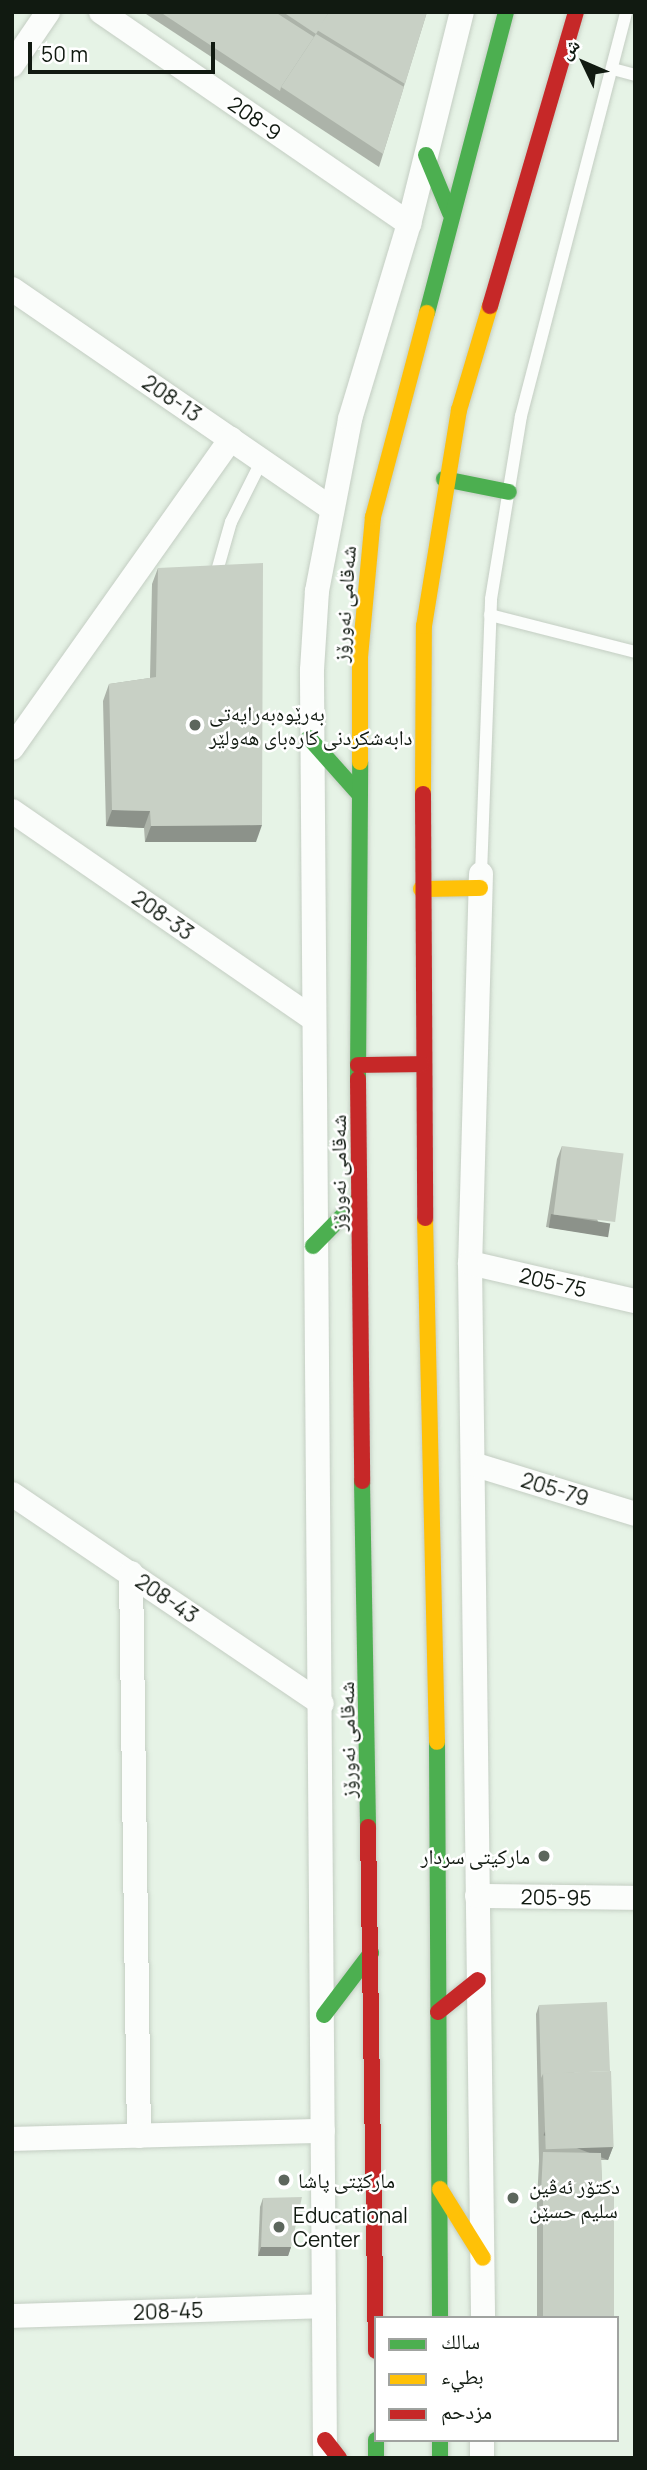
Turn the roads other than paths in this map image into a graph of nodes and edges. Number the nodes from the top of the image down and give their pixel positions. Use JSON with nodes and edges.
{"nodes":[{"id":1,"x":48,"y":12,"type":"edge"},
{"id":2,"x":101,"y":12,"type":"edge"},
{"id":3,"x":506,"y":12,"type":"edge"},
{"id":4,"x":576,"y":12,"type":"edge"},
{"id":5,"x":626,"y":12,"type":"edge"},
{"id":6,"x":460,"y":13,"type":"edge"},
{"id":7,"x":12,"y":65,"type":"edge"},
{"id":8,"x":613,"y":69,"type":"junction"},
{"id":9,"x":635,"y":75,"type":"edge"},
{"id":10,"x":426,"y":155,"type":"junction"},
{"id":11,"x":450,"y":213,"type":"junction"},
{"id":12,"x":409,"y":224,"type":"junction"},
{"id":13,"x":12,"y":289,"type":"edge"},
{"id":14,"x":231,"y":439,"type":"junction"},
{"id":15,"x":262,"y":460,"type":"junction"},
{"id":16,"x":444,"y":480,"type":"junction"},
{"id":17,"x":509,"y":492,"type":"junction"},
{"id":18,"x":331,"y":508,"type":"junction"},
{"id":19,"x":217,"y":571,"type":"edge"},
{"id":20,"x":490,"y":615,"type":"junction"},
{"id":21,"x":635,"y":652,"type":"edge"},
{"id":22,"x":309,"y":738,"type":"junction"},
{"id":23,"x":12,"y":748,"type":"edge"},
{"id":24,"x":359,"y":794,"type":"junction"},
{"id":25,"x":12,"y":811,"type":"edge"},
{"id":26,"x":481,"y":881,"type":"junction"},
{"id":27,"x":421,"y":889,"type":"junction"},
{"id":28,"x":313,"y":1019,"type":"junction"},
{"id":29,"x":421,"y":1064,"type":"junction"},
{"id":30,"x":358,"y":1065,"type":"junction"},
{"id":31,"x":358,"y":1199,"type":"junction"},
{"id":32,"x":313,"y":1246,"type":"junction"},
{"id":33,"x":470,"y":1263,"type":"junction"},
{"id":34,"x":635,"y":1301,"type":"edge"},
{"id":35,"x":476,"y":1465,"type":"junction"},
{"id":36,"x":12,"y":1494,"type":"edge"},
{"id":37,"x":635,"y":1514,"type":"edge"},
{"id":38,"x":131,"y":1573,"type":"junction"},
{"id":39,"x":322,"y":1704,"type":"junction"},
{"id":40,"x":477,"y":1896,"type":"junction"},
{"id":41,"x":635,"y":1898,"type":"edge"},
{"id":42,"x":371,"y":1953,"type":"junction"},
{"id":43,"x":478,"y":1980,"type":"junction"},
{"id":44,"x":438,"y":2012,"type":"junction"},
{"id":45,"x":324,"y":2015,"type":"junction"},
{"id":46,"x":323,"y":2131,"type":"junction"},
{"id":47,"x":139,"y":2136,"type":"junction"},
{"id":48,"x":12,"y":2139,"type":"edge"},
{"id":49,"x":439,"y":2188,"type":"junction"},
{"id":50,"x":483,"y":2258,"type":"junction"},
{"id":51,"x":324,"y":2306,"type":"junction"},
{"id":52,"x":12,"y":2316,"type":"edge"},
{"id":53,"x":376,"y":2316,"type":"edge"},
{"id":54,"x":440,"y":2316,"type":"edge"},
{"id":55,"x":482,"y":2316,"type":"edge"},
{"id":56,"x":330,"y":2452,"type":"edge"}],
"edges":[{"from":1,"to":7,"type":"street"},
{"from":2,"to":12,"type":"street","name":"208-9"},
{"from":3,"to":11,"type":"main road","name":"شەقامی نەورۆز"},
{"from":4,"to":16,"type":"main road"},
{"from":5,"to":8,"type":"lane"},
{"from":6,"to":10,"type":"street"},
{"from":8,"to":9,"type":"lane"},
{"from":8,"to":17,"type":"lane"},
{"from":10,"to":11,"type":"main road"},
{"from":10,"to":12,"type":"street"},
{"from":11,"to":24,"type":"main road","name":"شەقامی نەورۆز"},
{"from":12,"to":18,"type":"street"},
{"from":13,"to":14,"type":"street","name":"208-13"},
{"from":14,"to":15,"type":"street","name":"208-13"},
{"from":14,"to":23,"type":"street"},
{"from":15,"to":18,"type":"street","name":"208-13"},
{"from":15,"to":19,"type":"lane"},
{"from":16,"to":17,"type":"main road"},
{"from":16,"to":27,"type":"main road"},
{"from":17,"to":20,"type":"lane"},
{"from":18,"to":22,"type":"street"},
{"from":20,"to":21,"type":"lane"},
{"from":20,"to":26,"type":"lane"},
{"from":22,"to":24,"type":"main road"},
{"from":22,"to":28,"type":"street"},
{"from":24,"to":30,"type":"main road","name":"شەقامی نەورۆز"},
{"from":25,"to":28,"type":"street","name":"208-33"},
{"from":26,"to":27,"type":"main road"},
{"from":26,"to":33,"type":"street"},
{"from":27,"to":29,"type":"main road"},
{"from":28,"to":32,"type":"street"},
{"from":29,"to":30,"type":"main road"},
{"from":29,"to":44,"type":"main road"},
{"from":30,"to":31,"type":"main road","name":"شەقامی نەورۆز"},
{"from":31,"to":32,"type":"main road"},
{"from":31,"to":42,"type":"main road","name":"شەقامی نەورۆز"},
{"from":32,"to":39,"type":"street"},
{"from":33,"to":34,"type":"street","name":"205-75"},
{"from":33,"to":35,"type":"street"},
{"from":35,"to":37,"type":"street","name":"205-79"},
{"from":35,"to":40,"type":"street"},
{"from":36,"to":38,"type":"street","name":"208-43"},
{"from":38,"to":39,"type":"street","name":"208-43"},
{"from":38,"to":47,"type":"street"},
{"from":39,"to":45,"type":"street"},
{"from":40,"to":41,"type":"street","name":"205-95"},
{"from":40,"to":43,"type":"street"},
{"from":42,"to":45,"type":"main road"},
{"from":42,"to":53,"type":"main road","name":"شەقامی نەورۆز"},
{"from":43,"to":44,"type":"main road"},
{"from":43,"to":50,"type":"street"},
{"from":44,"to":49,"type":"main road"},
{"from":45,"to":46,"type":"street"},
{"from":46,"to":47,"type":"street"},
{"from":46,"to":51,"type":"street"},
{"from":47,"to":48,"type":"street"},
{"from":49,"to":50,"type":"main road"},
{"from":49,"to":54,"type":"main road"},
{"from":50,"to":55,"type":"street"},
{"from":51,"to":52,"type":"street","name":"208-45"},
{"from":51,"to":56,"type":"street"}]}
